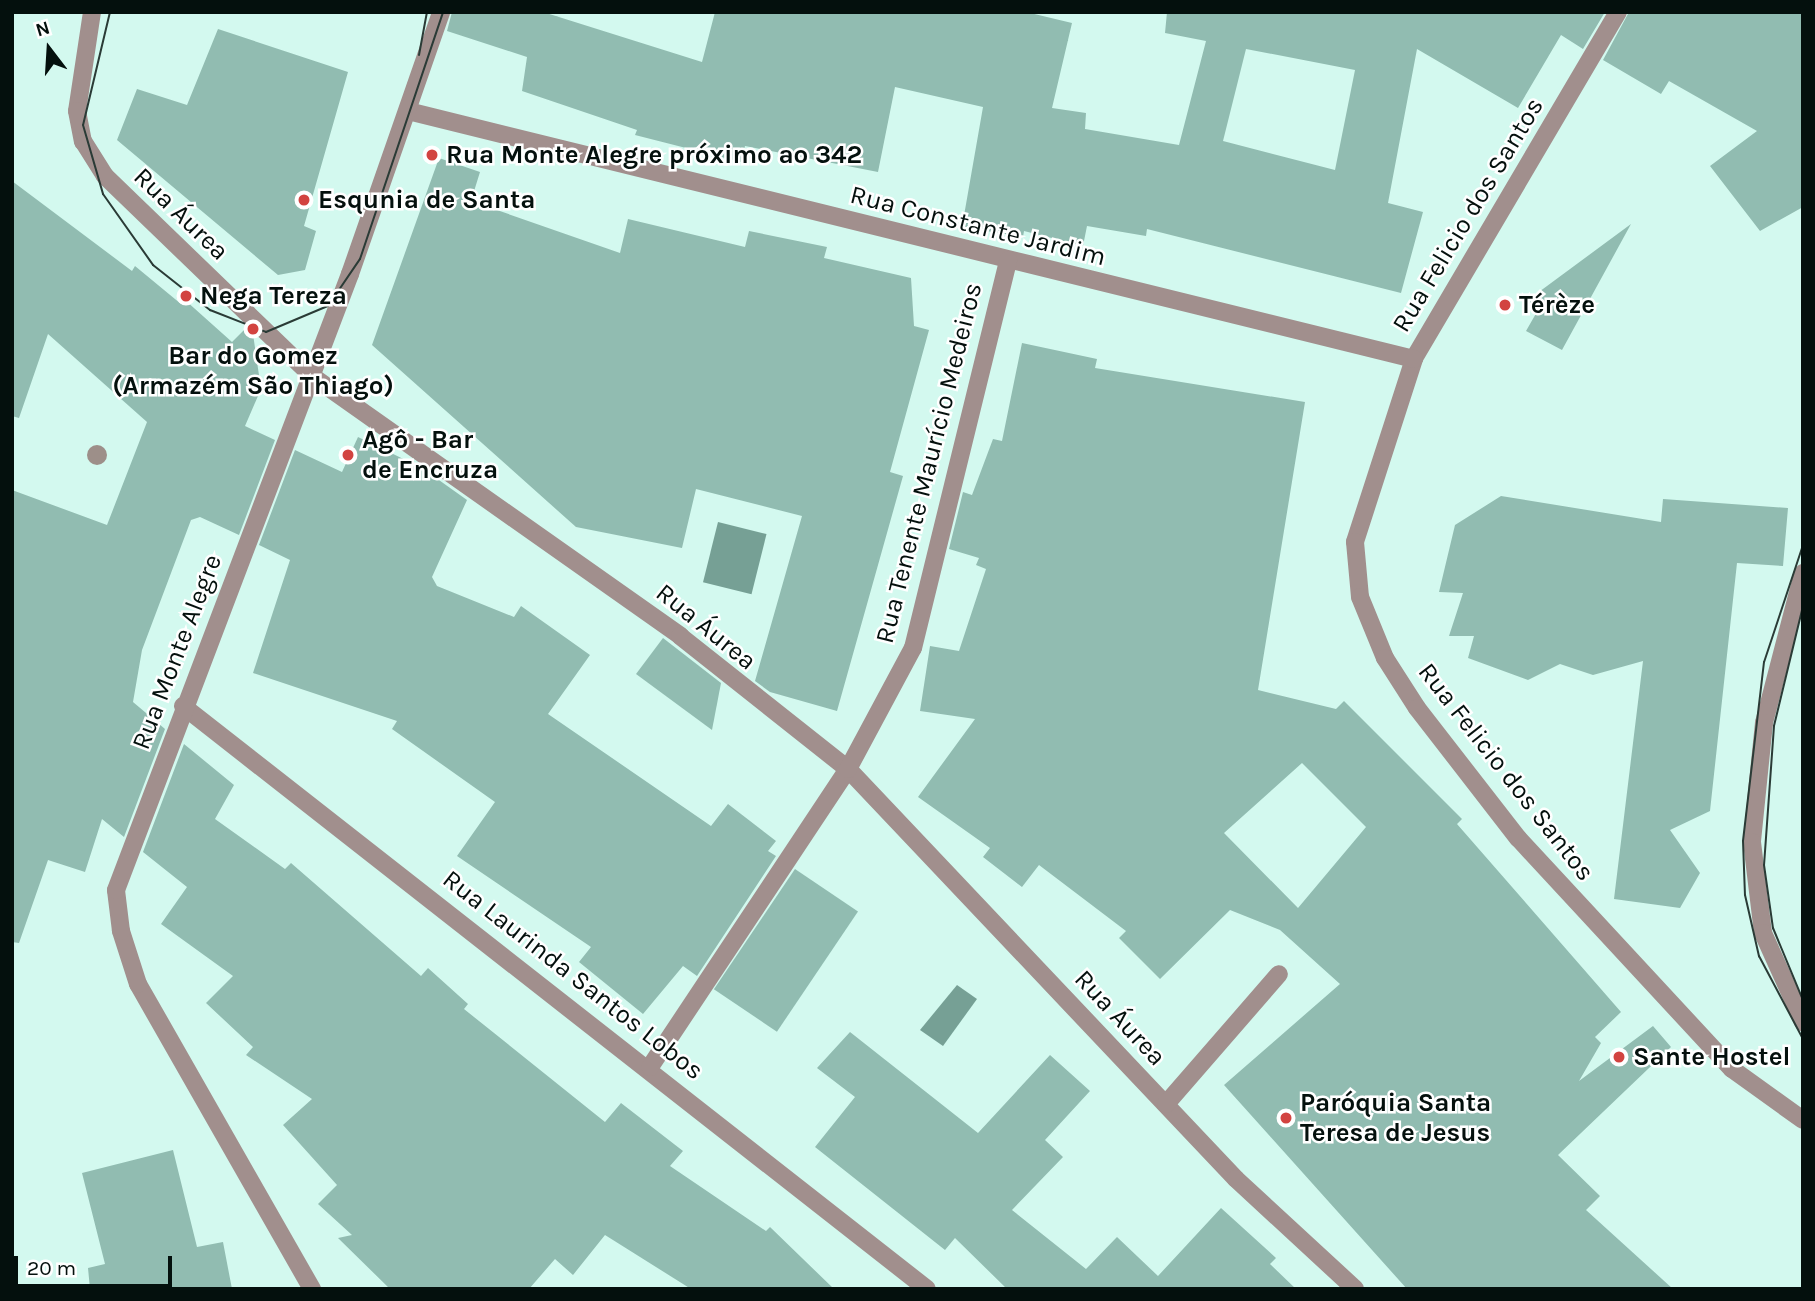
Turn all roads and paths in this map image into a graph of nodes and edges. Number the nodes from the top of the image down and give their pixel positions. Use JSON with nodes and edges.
{"nodes":[{"id":1,"x":92,"y":12,"type":"edge"},
{"id":2,"x":441,"y":12,"type":"edge"},
{"id":3,"x":1618,"y":12,"type":"edge"},
{"id":4,"x":408,"y":111,"type":"junction"},
{"id":5,"x":1008,"y":260,"type":"junction"},
{"id":6,"x":1414,"y":359,"type":"junction"},
{"id":7,"x":312,"y":376,"type":"junction"},
{"id":8,"x":1803,"y":573,"type":"edge"},
{"id":9,"x":183,"y":706,"type":"junction"},
{"id":10,"x":848,"y":769,"type":"junction"},
{"id":11,"x":1279,"y":974,"type":"dead end"},
{"id":12,"x":1803,"y":1022,"type":"edge"},
{"id":13,"x":650,"y":1067,"type":"junction"},
{"id":14,"x":1166,"y":1104,"type":"junction"},
{"id":15,"x":1803,"y":1120,"type":"edge"},
{"id":16,"x":312,"y":1289,"type":"edge"},
{"id":17,"x":927,"y":1289,"type":"edge"},
{"id":18,"x":1355,"y":1289,"type":"edge"}],
"edges":[{"from":1,"to":7,"type":"street","name":"Rua Áurea"},
{"from":2,"to":4,"type":"street","name":"Rua Monte Alegre"},
{"from":3,"to":6,"type":"street","name":"Rua Felicio dos Santos"},
{"from":4,"to":5,"type":"street","name":"Rua Constante Jardim"},
{"from":4,"to":7,"type":"street","name":"Rua Monte Alegre"},
{"from":5,"to":6,"type":"street","name":"Rua Constante Jardim"},
{"from":5,"to":10,"type":"street","name":"Rua Tenente Maurício Medeiros"},
{"from":6,"to":15,"type":"street","name":"Rua Felicio dos Santos"},
{"from":7,"to":9,"type":"street","name":"Rua Monte Alegre"},
{"from":7,"to":10,"type":"street","name":"Rua Áurea"},
{"from":8,"to":12,"type":"street"},
{"from":9,"to":13,"type":"street","name":"Rua Laurinda Santos Lobos"},
{"from":9,"to":16,"type":"street","name":"Rua Monte Alegre"},
{"from":10,"to":13,"type":"street","name":"Rua Tenente Maurício Medeiros"},
{"from":10,"to":14,"type":"street","name":"Rua Áurea"},
{"from":11,"to":14,"type":"street"},
{"from":13,"to":17,"type":"street","name":"Rua Laurinda Santos Lobos"},
{"from":14,"to":18,"type":"street","name":"Rua Áurea"}]}
